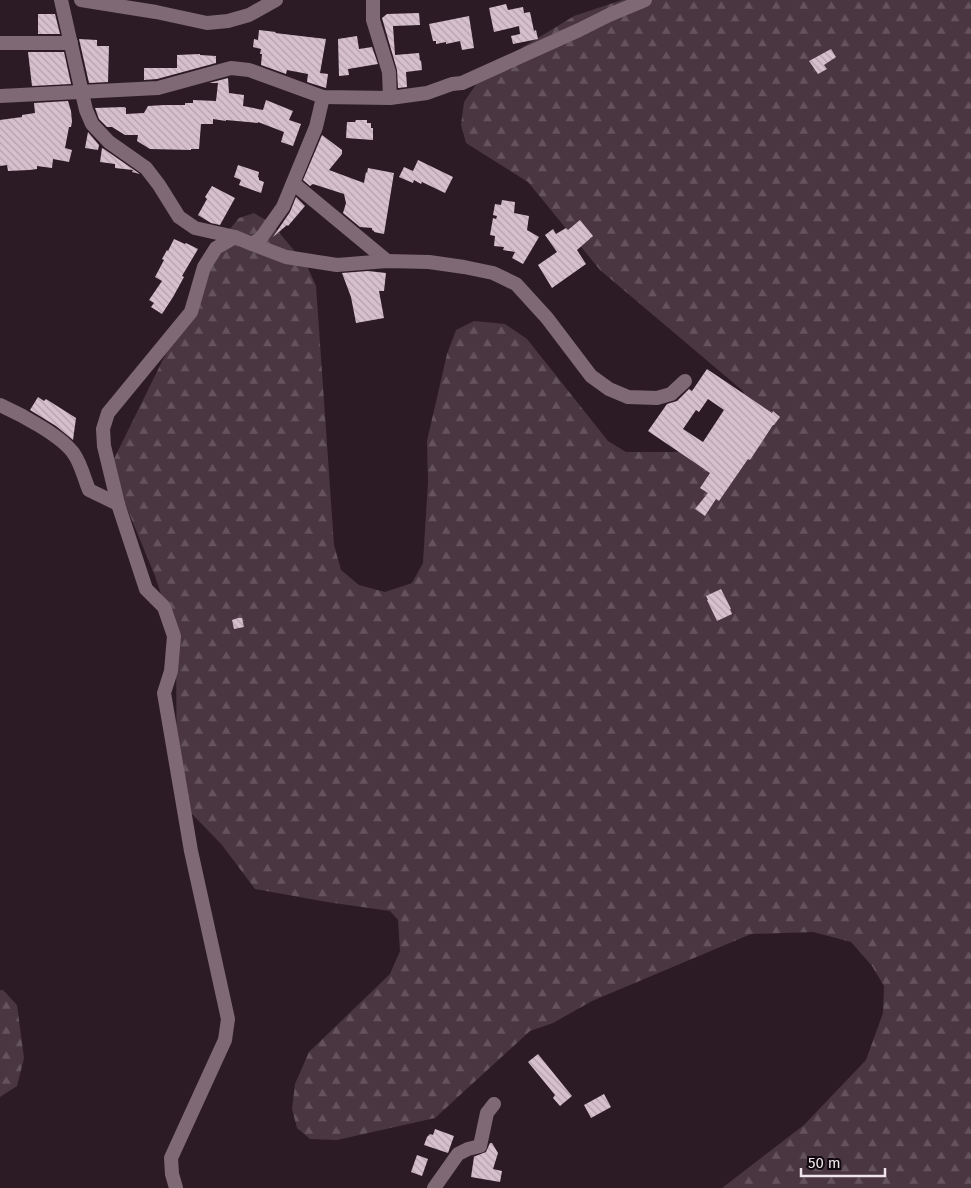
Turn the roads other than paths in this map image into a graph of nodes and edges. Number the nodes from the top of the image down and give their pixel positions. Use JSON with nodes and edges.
{"nodes":[{"id":1,"x":61,"y":0,"type":"edge"},
{"id":2,"x":81,"y":0,"type":"edge"},
{"id":3,"x":276,"y":0,"type":"edge"},
{"id":4,"x":373,"y":0,"type":"edge"},
{"id":5,"x":645,"y":0,"type":"edge"},
{"id":6,"x":0,"y":43,"type":"edge"},
{"id":7,"x":71,"y":43,"type":"junction"},
{"id":8,"x":82,"y":93,"type":"junction"},
{"id":9,"x":0,"y":96,"type":"edge"},
{"id":10,"x":323,"y":97,"type":"junction"},
{"id":11,"x":390,"y":98,"type":"junction"},
{"id":12,"x":293,"y":183,"type":"junction"},
{"id":13,"x":234,"y":237,"type":"junction"},
{"id":14,"x":252,"y":244,"type":"junction"},
{"id":15,"x":387,"y":261,"type":"junction"},
{"id":16,"x":686,"y":381,"type":"dead end"},
{"id":17,"x":0,"y":404,"type":"edge"},
{"id":18,"x":118,"y":504,"type":"junction"},
{"id":19,"x":494,"y":1104,"type":"dead end"},
{"id":20,"x":176,"y":1188,"type":"edge"},
{"id":21,"x":434,"y":1188,"type":"edge"}],
"edges":[{"from":1,"to":7,"type":"street"},
{"from":2,"to":3,"type":"street"},
{"from":4,"to":11,"type":"street"},
{"from":5,"to":11,"type":"street"},
{"from":6,"to":7,"type":"street"},
{"from":7,"to":8,"type":"street"},
{"from":8,"to":9,"type":"street"},
{"from":8,"to":10,"type":"street"},
{"from":8,"to":13,"type":"street"},
{"from":10,"to":11,"type":"street"},
{"from":10,"to":12,"type":"street"},
{"from":12,"to":14,"type":"street"},
{"from":12,"to":15,"type":"street"},
{"from":13,"to":14,"type":"street"},
{"from":13,"to":18,"type":"street"},
{"from":14,"to":15,"type":"street"},
{"from":15,"to":16,"type":"street"},
{"from":17,"to":18,"type":"street"},
{"from":18,"to":20,"type":"street"},
{"from":19,"to":21,"type":"street"}]}
